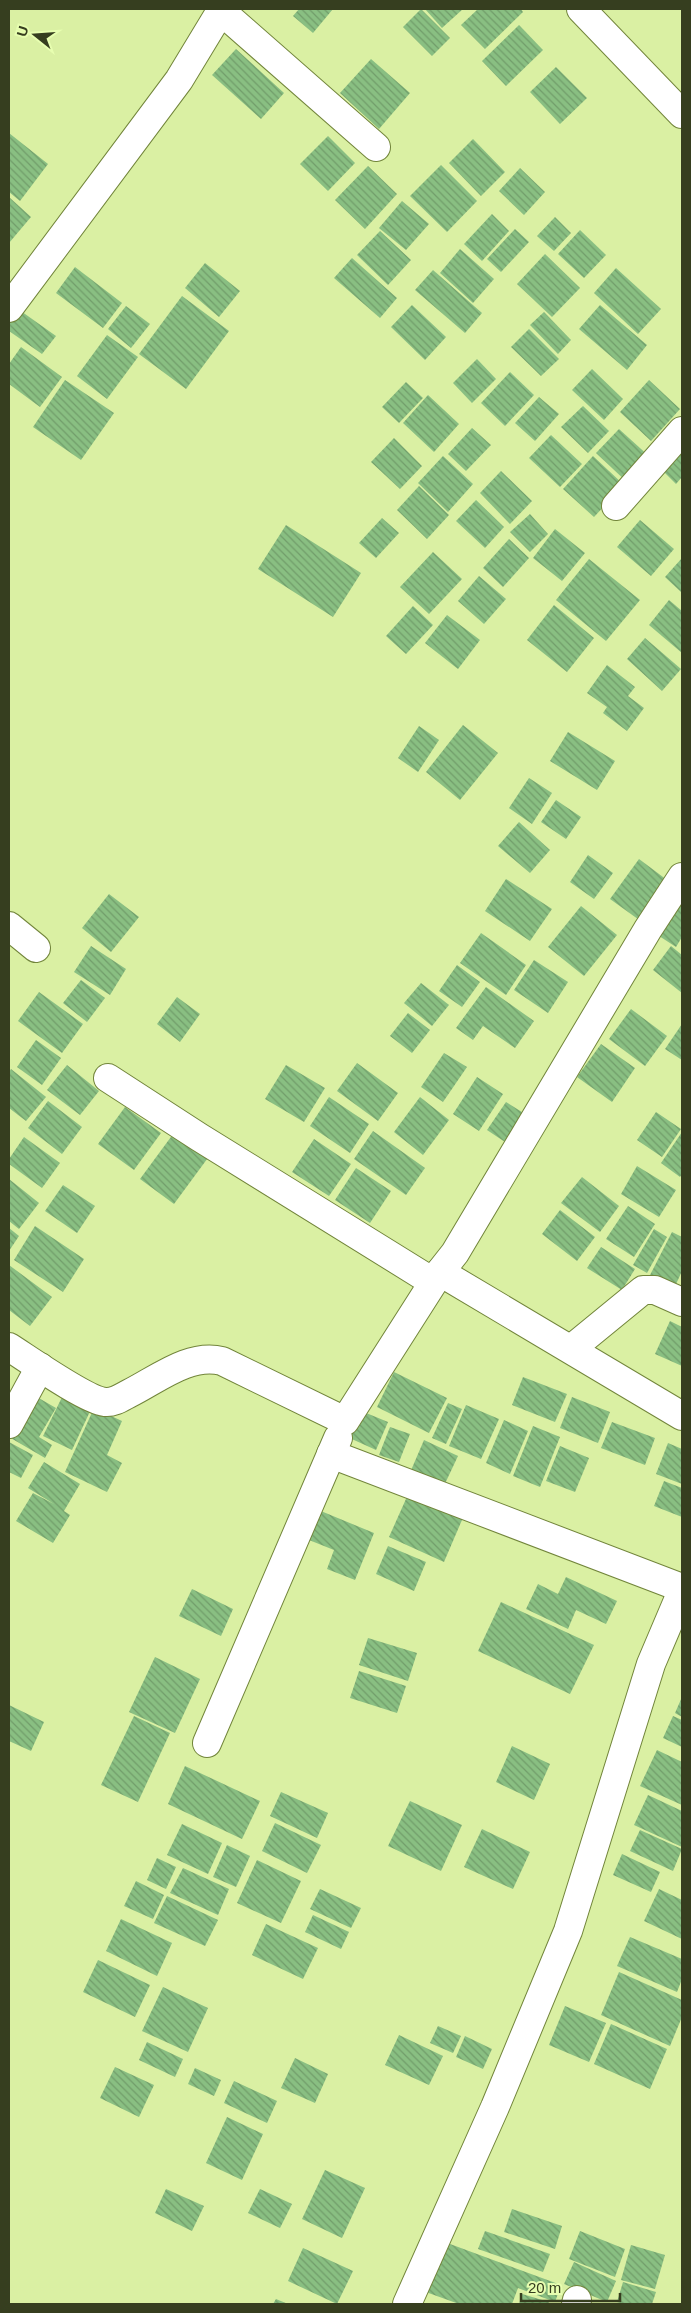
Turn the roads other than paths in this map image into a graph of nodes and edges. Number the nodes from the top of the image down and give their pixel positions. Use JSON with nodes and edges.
{"nodes":[{"id":1,"x":581,"y":9,"type":"edge"},
{"id":2,"x":222,"y":10,"type":"edge"},
{"id":3,"x":682,"y":114,"type":"edge"},
{"id":4,"x":376,"y":147,"type":"dead end"},
{"id":5,"x":13,"y":292,"type":"edge"},
{"id":6,"x":682,"y":431,"type":"edge"},
{"id":7,"x":616,"y":506,"type":"dead end"},
{"id":8,"x":682,"y":877,"type":"edge"},
{"id":9,"x":9,"y":926,"type":"edge"},
{"id":10,"x":36,"y":948,"type":"dead end"},
{"id":11,"x":108,"y":1078,"type":"dead end"},
{"id":12,"x":437,"y":1277,"type":"junction"},
{"id":13,"x":682,"y":1302,"type":"edge"},
{"id":14,"x":9,"y":1347,"type":"edge"},
{"id":15,"x":571,"y":1348,"type":"junction"},
{"id":16,"x":40,"y":1367,"type":"junction"},
{"id":17,"x":682,"y":1416,"type":"edge"},
{"id":18,"x":345,"y":1421,"type":"junction"},
{"id":19,"x":9,"y":1424,"type":"edge"},
{"id":20,"x":331,"y":1454,"type":"junction"},
{"id":21,"x":682,"y":1590,"type":"edge"},
{"id":22,"x":207,"y":1743,"type":"dead end"},
{"id":23,"x":407,"y":2304,"type":"edge"}],
"edges":[{"from":1,"to":3,"type":"street"},
{"from":2,"to":4,"type":"street"},
{"from":2,"to":5,"type":"street"},
{"from":6,"to":7,"type":"street"},
{"from":8,"to":12,"type":"street"},
{"from":9,"to":10,"type":"street"},
{"from":11,"to":12,"type":"street"},
{"from":12,"to":15,"type":"street"},
{"from":12,"to":18,"type":"street"},
{"from":13,"to":15,"type":"street"},
{"from":14,"to":16,"type":"street"},
{"from":15,"to":17,"type":"street"},
{"from":16,"to":18,"type":"street"},
{"from":16,"to":19,"type":"street"},
{"from":18,"to":20,"type":"street"},
{"from":20,"to":21,"type":"street"},
{"from":20,"to":22,"type":"street"},
{"from":21,"to":23,"type":"street"}]}
